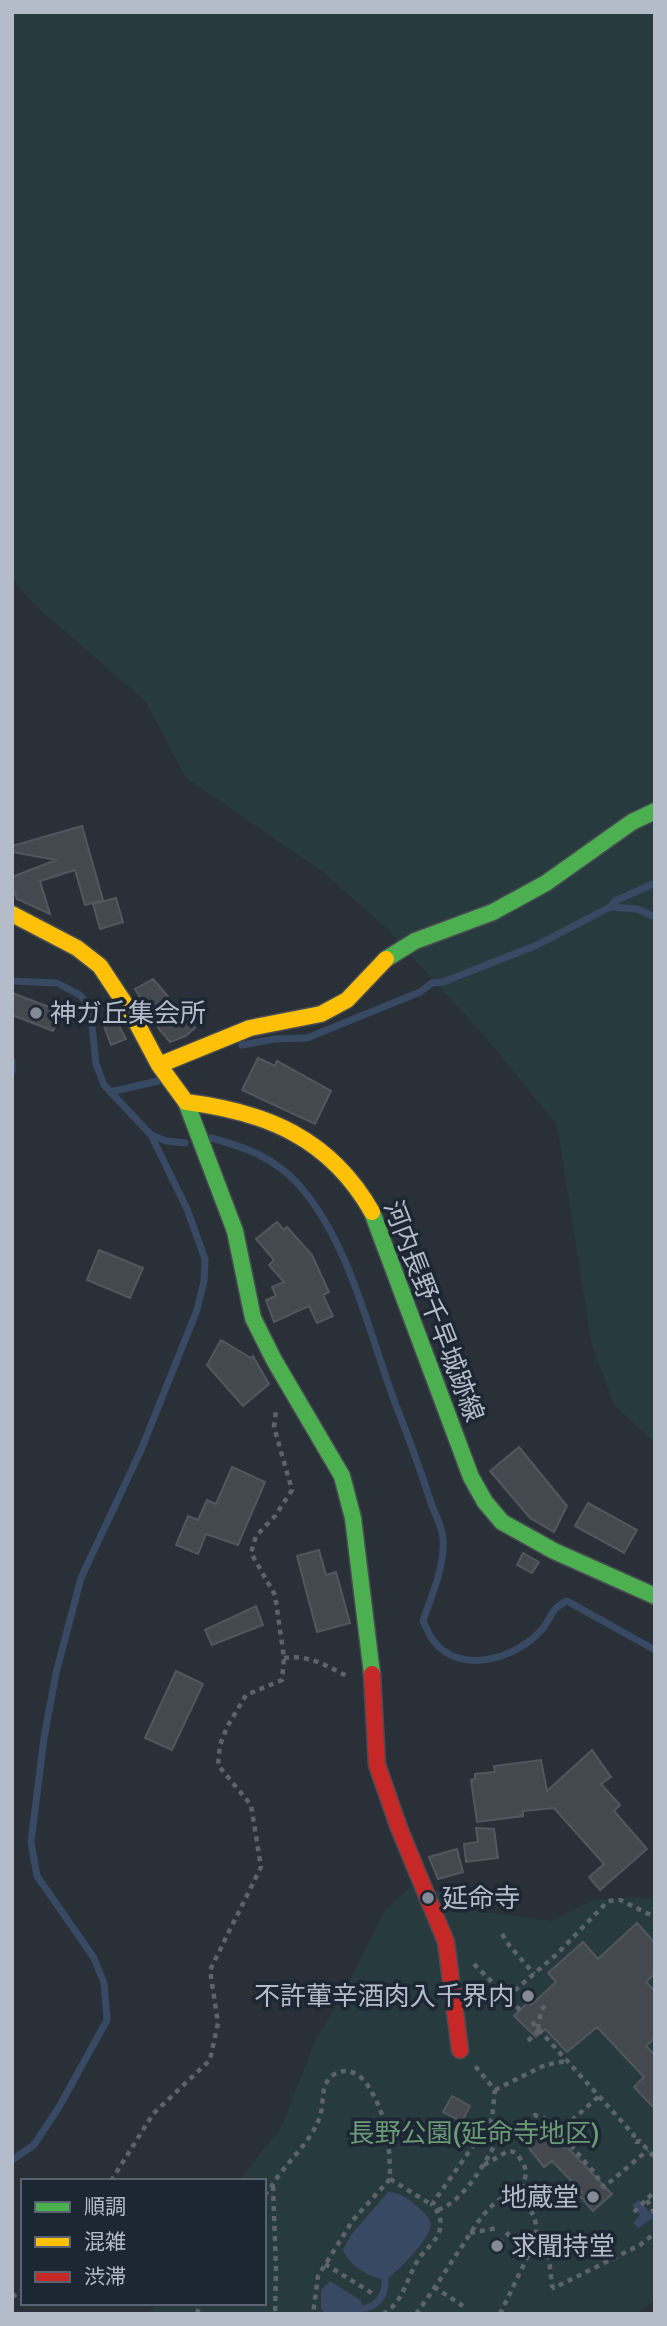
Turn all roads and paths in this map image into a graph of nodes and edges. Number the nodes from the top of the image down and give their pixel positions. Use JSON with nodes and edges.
{"nodes":[{"id":1,"x":655,"y":811,"type":"edge"},
{"id":2,"x":12,"y":914,"type":"edge"},
{"id":3,"x":159,"y":1065,"type":"junction"},
{"id":4,"x":186,"y":1102,"type":"junction"},
{"id":5,"x":287,"y":1383,"type":"junction"},
{"id":6,"x":655,"y":1596,"type":"edge"},
{"id":7,"x":284,"y":1658,"type":"junction"},
{"id":8,"x":374,"y":1694,"type":"junction"},
{"id":9,"x":655,"y":1917,"type":"edge"},
{"id":10,"x":502,"y":1934,"type":"dead end"},
{"id":11,"x":476,"y":1966,"type":"dead end"},
{"id":12,"x":534,"y":1974,"type":"junction"},
{"id":13,"x":507,"y":1997,"type":"junction"},
{"id":14,"x":545,"y":2005,"type":"dead end"},
{"id":15,"x":520,"y":2010,"type":"dead end"},
{"id":16,"x":532,"y":2022,"type":"dead end"},
{"id":17,"x":538,"y":2029,"type":"junction"},
{"id":18,"x":528,"y":2041,"type":"dead end"},
{"id":19,"x":460,"y":2050,"type":"joint"},
{"id":20,"x":567,"y":2061,"type":"junction"},
{"id":21,"x":495,"y":2090,"type":"junction"},
{"id":22,"x":598,"y":2097,"type":"junction"},
{"id":23,"x":559,"y":2132,"type":"junction"},
{"id":24,"x":648,"y":2150,"type":"junction"},
{"id":25,"x":655,"y":2158,"type":"edge"},
{"id":26,"x":484,"y":2165,"type":"junction"},
{"id":27,"x":112,"y":2179,"type":"edge"},
{"id":28,"x":390,"y":2179,"type":"junction"},
{"id":29,"x":273,"y":2186,"type":"junction"},
{"id":30,"x":655,"y":2191,"type":"edge"},
{"id":31,"x":266,"y":2193,"type":"edge"},
{"id":32,"x":520,"y":2194,"type":"junction"},
{"id":33,"x":646,"y":2202,"type":"junction"},
{"id":34,"x":432,"y":2205,"type":"junction"},
{"id":35,"x":438,"y":2210,"type":"junction"},
{"id":36,"x":635,"y":2211,"type":"dead end"},
{"id":37,"x":655,"y":2215,"type":"edge"},
{"id":38,"x":496,"y":2228,"type":"dead end"},
{"id":39,"x":510,"y":2232,"type":"dead end"},
{"id":40,"x":470,"y":2233,"type":"junction"},
{"id":41,"x":655,"y":2233,"type":"edge"},
{"id":42,"x":535,"y":2241,"type":"junction"},
{"id":43,"x":499,"y":2243,"type":"dead end"},
{"id":44,"x":325,"y":2264,"type":"junction"},
{"id":45,"x":434,"y":2287,"type":"junction"},
{"id":46,"x":376,"y":2295,"type":"dead end"},
{"id":47,"x":463,"y":2306,"type":"dead end"},
{"id":48,"x":275,"y":2314,"type":"edge"},
{"id":49,"x":313,"y":2314,"type":"edge"},
{"id":50,"x":383,"y":2314,"type":"edge"},
{"id":51,"x":416,"y":2314,"type":"edge"},
{"id":52,"x":500,"y":2314,"type":"edge"}],
"edges":[{"from":1,"to":3,"type":"street"},
{"from":2,"to":3,"type":"street"},
{"from":3,"to":4,"type":"street"},
{"from":4,"to":5,"type":"street"},
{"from":4,"to":6,"type":"street","name":"河内長野千早城跡線"},
{"from":5,"to":7,"type":"path"},
{"from":5,"to":8,"type":"street"},
{"from":7,"to":8,"type":"path"},
{"from":7,"to":27,"type":"path"},
{"from":8,"to":19,"type":"street"},
{"from":9,"to":12,"type":"path"},
{"from":10,"to":12,"type":"path"},
{"from":11,"to":13,"type":"path"},
{"from":12,"to":13,"type":"path"},
{"from":13,"to":15,"type":"path"},
{"from":14,"to":17,"type":"path"},
{"from":16,"to":17,"type":"path"},
{"from":17,"to":18,"type":"path"},
{"from":17,"to":20,"type":"path"},
{"from":19,"to":21,"type":"path"},
{"from":20,"to":21,"type":"path"},
{"from":20,"to":22,"type":"path"},
{"from":21,"to":34,"type":"path"},
{"from":22,"to":23,"type":"path"},
{"from":22,"to":24,"type":"path"},
{"from":23,"to":24,"type":"path"},
{"from":23,"to":26,"type":"path"},
{"from":24,"to":25,"type":"path"},
{"from":26,"to":32,"type":"path"},
{"from":26,"to":35,"type":"path"},
{"from":28,"to":29,"type":"path"},
{"from":28,"to":34,"type":"path"},
{"from":28,"to":44,"type":"path"},
{"from":29,"to":31,"type":"path"},
{"from":29,"to":48,"type":"path"},
{"from":30,"to":33,"type":"path"},
{"from":32,"to":40,"type":"path"},
{"from":32,"to":42,"type":"path"},
{"from":33,"to":36,"type":"path"},
{"from":33,"to":37,"type":"path"},
{"from":34,"to":35,"type":"path"},
{"from":35,"to":50,"type":"path"},
{"from":38,"to":40,"type":"path"},
{"from":39,"to":43,"type":"path"},
{"from":40,"to":45,"type":"path"},
{"from":41,"to":42,"type":"path"},
{"from":42,"to":52,"type":"path"},
{"from":44,"to":46,"type":"path"},
{"from":44,"to":49,"type":"path"},
{"from":45,"to":47,"type":"path"},
{"from":45,"to":51,"type":"path"}]}
